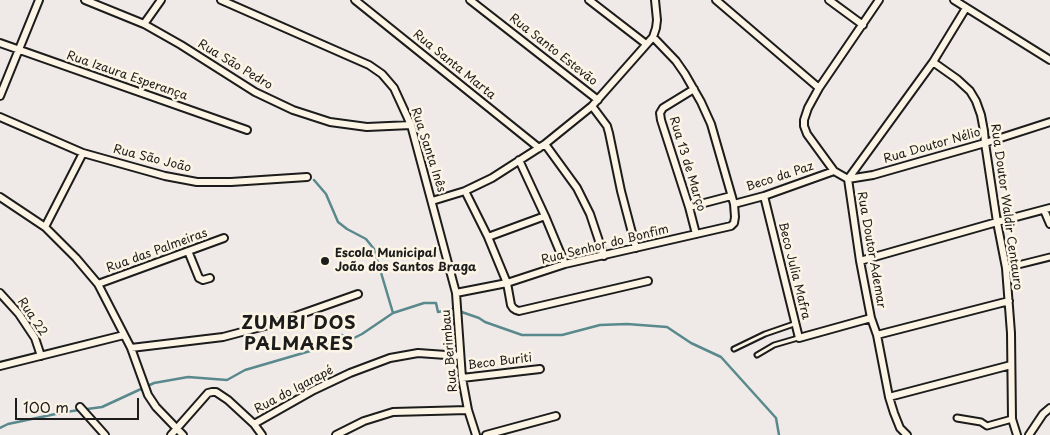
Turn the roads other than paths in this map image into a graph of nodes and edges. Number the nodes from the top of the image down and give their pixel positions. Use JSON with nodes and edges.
{"nodes":[{"id":1,"x":39,"y":0,"type":"edge"},
{"id":2,"x":85,"y":0,"type":"edge"},
{"id":3,"x":161,"y":0,"type":"edge"},
{"id":4,"x":221,"y":0,"type":"edge"},
{"id":5,"x":354,"y":0,"type":"edge"},
{"id":6,"x":470,"y":0,"type":"edge"},
{"id":7,"x":589,"y":0,"type":"edge"},
{"id":8,"x":654,"y":0,"type":"edge"},
{"id":9,"x":716,"y":0,"type":"edge"},
{"id":10,"x":829,"y":0,"type":"edge"},
{"id":11,"x":879,"y":0,"type":"edge"},
{"id":12,"x":954,"y":0,"type":"edge"},
{"id":13,"x":966,"y":8,"type":"junction"},
{"id":14,"x":144,"y":24,"type":"junction"},
{"id":15,"x":863,"y":25,"type":"junction"},
{"id":16,"x":653,"y":37,"type":"junction"},
{"id":17,"x":0,"y":43,"type":"edge"},
{"id":18,"x":646,"y":44,"type":"junction"},
{"id":19,"x":18,"y":50,"type":"junction"},
{"id":20,"x":1050,"y":60,"type":"edge"},
{"id":21,"x":933,"y":62,"type":"junction"},
{"id":22,"x":818,"y":88,"type":"junction"},
{"id":23,"x":694,"y":89,"type":"junction"},
{"id":24,"x":0,"y":96,"type":"edge"},
{"id":25,"x":598,"y":100,"type":"junction"},
{"id":26,"x":592,"y":106,"type":"junction"},
{"id":27,"x":0,"y":117,"type":"edge"},
{"id":28,"x":1050,"y":122,"type":"edge"},
{"id":29,"x":410,"y":125,"type":"junction"},
{"id":30,"x":247,"y":130,"type":"dead end"},
{"id":31,"x":985,"y":143,"type":"junction"},
{"id":32,"x":545,"y":144,"type":"junction"},
{"id":33,"x":538,"y":148,"type":"junction"},
{"id":34,"x":83,"y":153,"type":"junction"},
{"id":35,"x":519,"y":160,"type":"junction"},
{"id":36,"x":834,"y":171,"type":"junction"},
{"id":37,"x":307,"y":177,"type":"dead end"},
{"id":38,"x":848,"y":179,"type":"junction"},
{"id":39,"x":465,"y":191,"type":"junction"},
{"id":40,"x":731,"y":196,"type":"junction"},
{"id":41,"x":764,"y":196,"type":"junction"},
{"id":42,"x":0,"y":197,"type":"edge"},
{"id":43,"x":432,"y":201,"type":"junction"},
{"id":44,"x":734,"y":204,"type":"junction"},
{"id":45,"x":689,"y":207,"type":"junction"},
{"id":46,"x":1047,"y":209,"type":"edge"},
{"id":47,"x":545,"y":216,"type":"junction"},
{"id":48,"x":998,"y":222,"type":"junction"},
{"id":49,"x":1050,"y":224,"type":"edge"},
{"id":50,"x":46,"y":227,"type":"junction"},
{"id":51,"x":696,"y":234,"type":"junction"},
{"id":52,"x":488,"y":237,"type":"junction"},
{"id":53,"x":224,"y":238,"type":"dead end"},
{"id":54,"x":636,"y":248,"type":"junction"},
{"id":55,"x":188,"y":251,"type":"junction"},
{"id":56,"x":604,"y":256,"type":"junction"},
{"id":57,"x":1050,"y":257,"type":"edge"},
{"id":58,"x":860,"y":261,"type":"junction"},
{"id":59,"x":566,"y":264,"type":"junction"},
{"id":60,"x":1006,"y":268,"type":"junction"},
{"id":61,"x":210,"y":278,"type":"dead end"},
{"id":62,"x":648,"y":281,"type":"dead end"},
{"id":63,"x":98,"y":284,"type":"junction"},
{"id":64,"x":507,"y":284,"type":"junction"},
{"id":65,"x":0,"y":293,"type":"edge"},
{"id":66,"x":456,"y":293,"type":"junction"},
{"id":67,"x":358,"y":294,"type":"dead end"},
{"id":68,"x":1009,"y":301,"type":"junction"},
{"id":69,"x":871,"y":318,"type":"junction"},
{"id":70,"x":795,"y":323,"type":"junction"},
{"id":71,"x":124,"y":334,"type":"junction"},
{"id":72,"x":877,"y":335,"type":"junction"},
{"id":73,"x":799,"y":338,"type":"junction"},
{"id":74,"x":131,"y":348,"type":"junction"},
{"id":75,"x":734,"y":349,"type":"dead end"},
{"id":76,"x":757,"y":355,"type":"dead end"},
{"id":77,"x":41,"y":356,"type":"junction"},
{"id":78,"x":460,"y":356,"type":"junction"},
{"id":79,"x":1011,"y":365,"type":"junction"},
{"id":80,"x":0,"y":366,"type":"edge"},
{"id":81,"x":540,"y":369,"type":"dead end"},
{"id":82,"x":462,"y":378,"type":"junction"},
{"id":83,"x":889,"y":396,"type":"junction"},
{"id":84,"x":80,"y":406,"type":"dead end"},
{"id":85,"x":1050,"y":408,"type":"edge"},
{"id":86,"x":468,"y":410,"type":"junction"},
{"id":87,"x":556,"y":416,"type":"dead end"},
{"id":88,"x":957,"y":418,"type":"dead end"},
{"id":89,"x":1012,"y":419,"type":"junction"},
{"id":90,"x":254,"y":424,"type":"junction"},
{"id":91,"x":176,"y":428,"type":"junction"},
{"id":92,"x":106,"y":435,"type":"edge"},
{"id":93,"x":171,"y":435,"type":"edge"},
{"id":94,"x":183,"y":435,"type":"edge"},
{"id":95,"x":262,"y":435,"type":"edge"},
{"id":96,"x":336,"y":435,"type":"edge"},
{"id":97,"x":476,"y":435,"type":"edge"},
{"id":98,"x":486,"y":435,"type":"edge"},
{"id":99,"x":907,"y":435,"type":"edge"},
{"id":100,"x":1017,"y":435,"type":"edge"},
{"id":101,"x":1029,"y":435,"type":"edge"}],
"edges":[{"from":1,"to":19,"type":"street"},
{"from":2,"to":14,"type":"street","name":"Rua São Pedro"},
{"from":3,"to":14,"type":"street"},
{"from":4,"to":29,"type":"street","name":"Rua Santa Inês"},
{"from":5,"to":33,"type":"street","name":"Rua Santa Marta"},
{"from":6,"to":25,"type":"street","name":"Rua Santo Estevão"},
{"from":7,"to":18,"type":"street"},
{"from":8,"to":16,"type":"street"},
{"from":9,"to":22,"type":"street"},
{"from":10,"to":15,"type":"street"},
{"from":11,"to":15,"type":"street"},
{"from":12,"to":13,"type":"street"},
{"from":13,"to":20,"type":"street"},
{"from":13,"to":21,"type":"street","name":"Rua Doutor Ademar"},
{"from":14,"to":29,"type":"street","name":"Rua São Pedro"},
{"from":15,"to":22,"type":"street"},
{"from":16,"to":18,"type":"street"},
{"from":16,"to":23,"type":"street"},
{"from":17,"to":19,"type":"street","name":"Rua Izaura Esperança"},
{"from":18,"to":25,"type":"street"},
{"from":19,"to":24,"type":"street"},
{"from":19,"to":30,"type":"street","name":"Rua Izaura Esperança"},
{"from":21,"to":31,"type":"street","name":"Rua Doutor Waldir Centauro"},
{"from":21,"to":38,"type":"street","name":"Rua Doutor Ademar"},
{"from":22,"to":36,"type":"street"},
{"from":23,"to":40,"type":"street"},
{"from":23,"to":45,"type":"street","name":"Rua 13 de Março"},
{"from":25,"to":26,"type":"street"},
{"from":26,"to":32,"type":"street"},
{"from":26,"to":54,"type":"street","name":"Rua Santo Estevão"},
{"from":27,"to":34,"type":"street","name":"Rua São João"},
{"from":28,"to":31,"type":"street","name":"Rua Doutor Nélio"},
{"from":29,"to":43,"type":"street","name":"Rua Santa Inês"},
{"from":31,"to":38,"type":"street","name":"Rua Doutor Nélio"},
{"from":31,"to":48,"type":"street","name":"Rua Doutor Waldir Centauro"},
{"from":32,"to":33,"type":"street"},
{"from":32,"to":56,"type":"street"},
{"from":33,"to":35,"type":"street"},
{"from":34,"to":37,"type":"street","name":"Rua São João"},
{"from":34,"to":50,"type":"street"},
{"from":35,"to":39,"type":"street"},
{"from":35,"to":47,"type":"street"},
{"from":36,"to":38,"type":"street"},
{"from":36,"to":41,"type":"street","name":"Beco da Paz"},
{"from":38,"to":58,"type":"street","name":"Rua Doutor Ademar"},
{"from":39,"to":43,"type":"street"},
{"from":39,"to":52,"type":"street"},
{"from":40,"to":44,"type":"street"},
{"from":40,"to":45,"type":"street"},
{"from":41,"to":44,"type":"street","name":"Beco da Paz"},
{"from":41,"to":70,"type":"street","name":"Beco Julia Mafra"},
{"from":42,"to":50,"type":"street"},
{"from":43,"to":66,"type":"street","name":"Rua Santa Inês"},
{"from":44,"to":51,"type":"street","name":"Rua Senhor do Bonfim"},
{"from":45,"to":51,"type":"street","name":"Rua 13 de Março"},
{"from":46,"to":48,"type":"street"},
{"from":46,"to":49,"type":"street"},
{"from":47,"to":52,"type":"street"},
{"from":47,"to":59,"type":"street"},
{"from":48,"to":58,"type":"street"},
{"from":48,"to":60,"type":"street","name":"Rua Doutor Waldir Centauro"},
{"from":50,"to":63,"type":"street"},
{"from":51,"to":54,"type":"street","name":"Rua Senhor do Bonfim"},
{"from":52,"to":64,"type":"street"},
{"from":53,"to":55,"type":"street","name":"Rua das Palmeiras"},
{"from":54,"to":56,"type":"street","name":"Rua Senhor do Bonfim"},
{"from":55,"to":61,"type":"street"},
{"from":55,"to":63,"type":"street","name":"Rua das Palmeiras"},
{"from":56,"to":59,"type":"street","name":"Rua Senhor do Bonfim"},
{"from":57,"to":60,"type":"street"},
{"from":58,"to":69,"type":"street","name":"Rua Doutor Ademar"},
{"from":59,"to":64,"type":"street","name":"Rua Senhor do Bonfim"},
{"from":60,"to":68,"type":"street","name":"Rua Doutor Waldir Centauro"},
{"from":62,"to":64,"type":"street"},
{"from":63,"to":71,"type":"street"},
{"from":64,"to":66,"type":"street","name":"Rua Senhor do Bonfim"},
{"from":65,"to":77,"type":"street","name":"Rua 22"},
{"from":66,"to":78,"type":"street","name":"Rua Berimbau"},
{"from":67,"to":74,"type":"street"},
{"from":68,"to":72,"type":"street"},
{"from":68,"to":79,"type":"street","name":"Rua Doutor Waldir Centauro"},
{"from":69,"to":72,"type":"street","name":"Rua Doutor Ademar"},
{"from":69,"to":73,"type":"street","name":"Beco Julia Mafra"},
{"from":70,"to":73,"type":"street","name":"Beco Julia Mafra"},
{"from":70,"to":75,"type":"lane"},
{"from":71,"to":74,"type":"street"},
{"from":71,"to":77,"type":"street"},
{"from":72,"to":83,"type":"street","name":"Rua Doutor Ademar"},
{"from":73,"to":76,"type":"lane"},
{"from":74,"to":91,"type":"street"},
{"from":77,"to":80,"type":"street"},
{"from":78,"to":82,"type":"street","name":"Rua Berimbau"},
{"from":78,"to":90,"type":"street","name":"Rua do Igarapé"},
{"from":79,"to":83,"type":"street"},
{"from":79,"to":89,"type":"street","name":"Rua Doutor Waldir Centauro"},
{"from":81,"to":82,"type":"street","name":"Beco Buriti"},
{"from":82,"to":86,"type":"street","name":"Rua Berimbau"},
{"from":83,"to":99,"type":"street","name":"Rua Doutor Ademar"},
{"from":84,"to":92,"type":"street"},
{"from":85,"to":101,"type":"street"},
{"from":86,"to":96,"type":"street"},
{"from":86,"to":97,"type":"street","name":"Rua Berimbau"},
{"from":87,"to":98,"type":"street"},
{"from":88,"to":89,"type":"street"},
{"from":89,"to":100,"type":"street","name":"Rua Doutor Waldir Centauro"},
{"from":90,"to":91,"type":"street"},
{"from":90,"to":95,"type":"street"},
{"from":91,"to":93,"type":"street"},
{"from":91,"to":94,"type":"street"}]}
